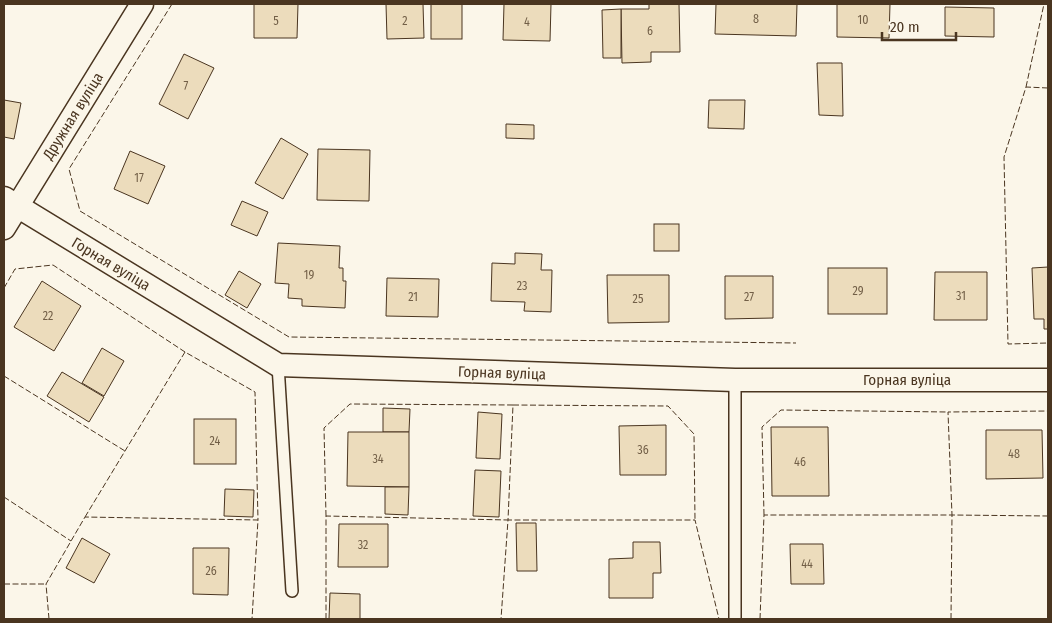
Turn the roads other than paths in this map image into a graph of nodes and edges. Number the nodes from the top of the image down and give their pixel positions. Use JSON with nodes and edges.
{"nodes":[{"id":1,"x":142,"y":4,"type":"edge"},
{"id":2,"x":10,"y":202,"type":"edge"},
{"id":3,"x":4,"y":228,"type":"edge"},
{"id":4,"x":278,"y":366,"type":"junction"},
{"id":5,"x":735,"y":380,"type":"junction"},
{"id":6,"x":1048,"y":380,"type":"edge"},
{"id":7,"x":292,"y":591,"type":"dead end"},
{"id":8,"x":735,"y":619,"type":"edge"}],
"edges":[{"from":1,"to":2,"type":"street","name":"Дружная вуліца"},
{"from":2,"to":3,"type":"street","name":"Дружная вуліца"},
{"from":2,"to":4,"type":"street","name":"Горная вуліца"},
{"from":4,"to":5,"type":"street","name":"Горная вуліца"},
{"from":4,"to":7,"type":"lane"},
{"from":5,"to":6,"type":"street","name":"Горная вуліца"},
{"from":5,"to":8,"type":"lane"}]}
